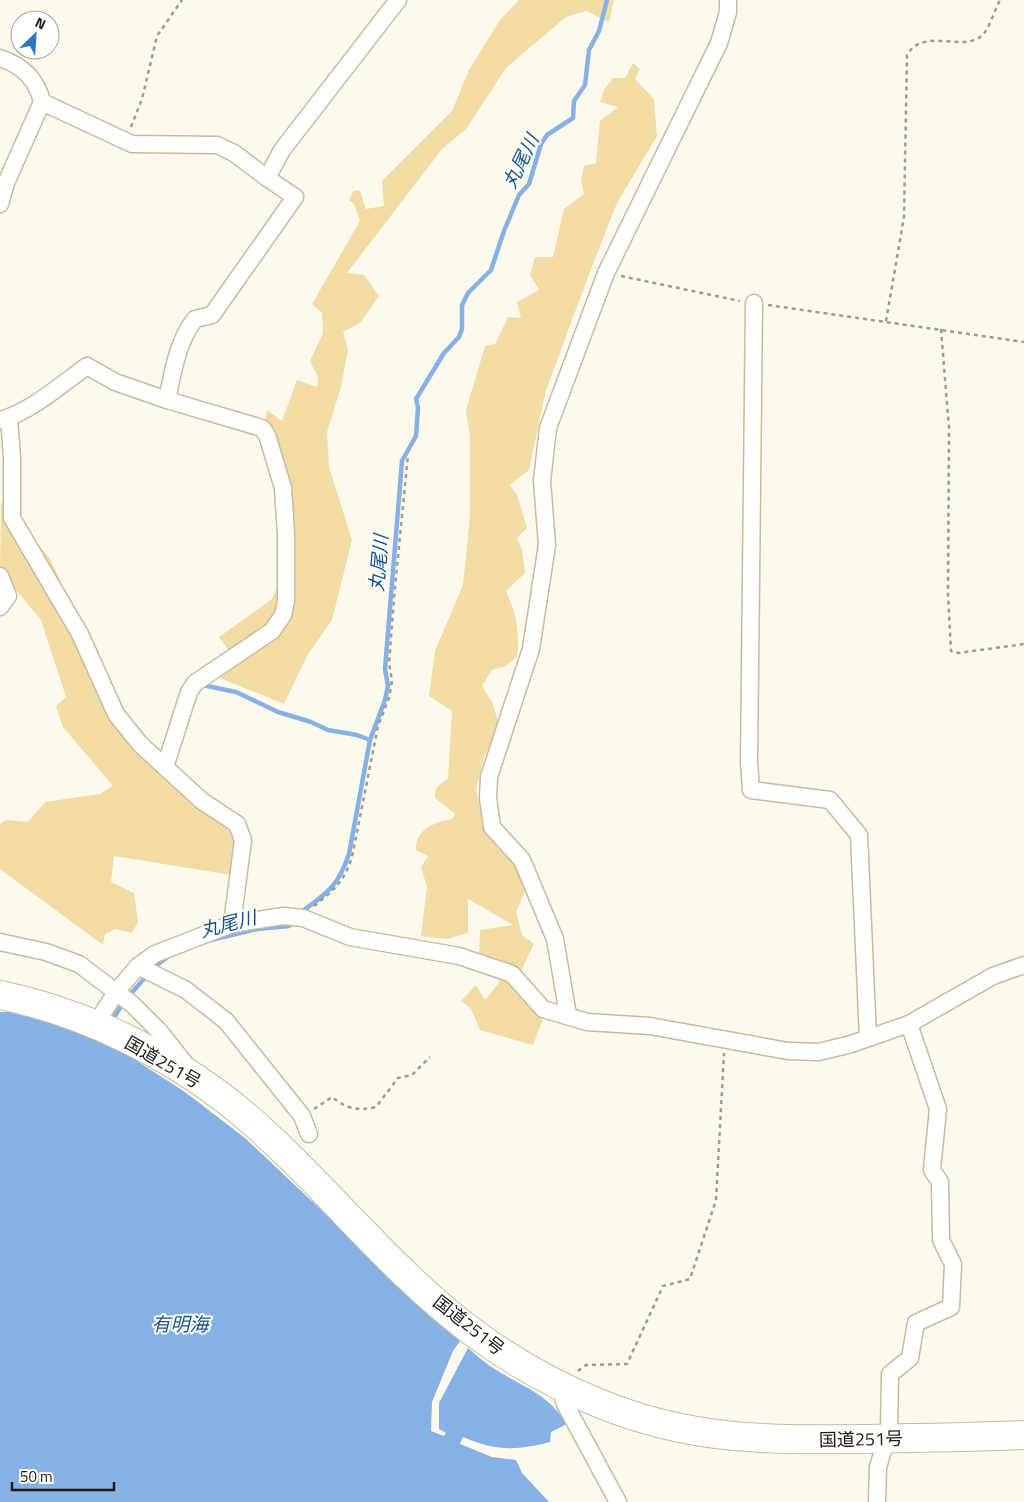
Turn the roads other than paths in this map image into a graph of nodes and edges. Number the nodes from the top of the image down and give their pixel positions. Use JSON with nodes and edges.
{"nodes":[{"id":1,"x":398,"y":0,"type":"edge"},
{"id":2,"x":728,"y":0,"type":"edge"},
{"id":3,"x":0,"y":58,"type":"edge"},
{"id":4,"x":42,"y":102,"type":"junction"},
{"id":5,"x":267,"y":178,"type":"junction"},
{"id":6,"x":0,"y":204,"type":"edge"},
{"id":7,"x":754,"y":304,"type":"road end"},
{"id":8,"x":167,"y":400,"type":"junction"},
{"id":9,"x":5,"y":419,"type":"edge"},
{"id":10,"x":0,"y":576,"type":"edge"},
{"id":11,"x":0,"y":607,"type":"edge"},
{"id":12,"x":165,"y":767,"type":"junction"},
{"id":13,"x":232,"y":924,"type":"junction"},
{"id":14,"x":0,"y":942,"type":"edge"},
{"id":15,"x":1024,"y":965,"type":"edge"},
{"id":16,"x":145,"y":969,"type":"junction"},
{"id":17,"x":0,"y":995,"type":"edge"},
{"id":18,"x":124,"y":997,"type":"junction"},
{"id":19,"x":568,"y":1015,"type":"junction"},
{"id":20,"x":908,"y":1024,"type":"junction"},
{"id":21,"x":102,"y":1029,"type":"junction"},
{"id":22,"x":868,"y":1038,"type":"junction"},
{"id":23,"x":198,"y":1080,"type":"junction"},
{"id":24,"x":309,"y":1134,"type":"dead end"},
{"id":25,"x":560,"y":1386,"type":"junction"},
{"id":26,"x":1024,"y":1435,"type":"edge"},
{"id":27,"x":888,"y":1438,"type":"junction"},
{"id":28,"x":618,"y":1502,"type":"edge"},
{"id":29,"x":877,"y":1502,"type":"edge"}],
"edges":[{"from":1,"to":5,"type":"street"},
{"from":2,"to":19,"type":"street"},
{"from":3,"to":4,"type":"street"},
{"from":4,"to":5,"type":"street"},
{"from":4,"to":6,"type":"street"},
{"from":5,"to":8,"type":"street"},
{"from":7,"to":22,"type":"street"},
{"from":8,"to":9,"type":"street"},
{"from":8,"to":12,"type":"street"},
{"from":9,"to":12,"type":"street"},
{"from":10,"to":11,"type":"street"},
{"from":12,"to":13,"type":"street"},
{"from":13,"to":16,"type":"street"},
{"from":13,"to":19,"type":"street"},
{"from":14,"to":18,"type":"street"},
{"from":15,"to":20,"type":"street"},
{"from":16,"to":18,"type":"street"},
{"from":16,"to":24,"type":"street"},
{"from":17,"to":21,"type":"highway","name":"国道251号"},
{"from":18,"to":21,"type":"street"},
{"from":18,"to":23,"type":"street"},
{"from":19,"to":22,"type":"street"},
{"from":20,"to":22,"type":"street"},
{"from":20,"to":27,"type":"street"},
{"from":21,"to":23,"type":"highway","name":"国道251号"},
{"from":23,"to":25,"type":"highway","name":"国道251号"},
{"from":25,"to":27,"type":"highway","name":"国道251号"},
{"from":25,"to":28,"type":"street"},
{"from":26,"to":27,"type":"highway","name":"国道251号"},
{"from":27,"to":29,"type":"street"}]}
